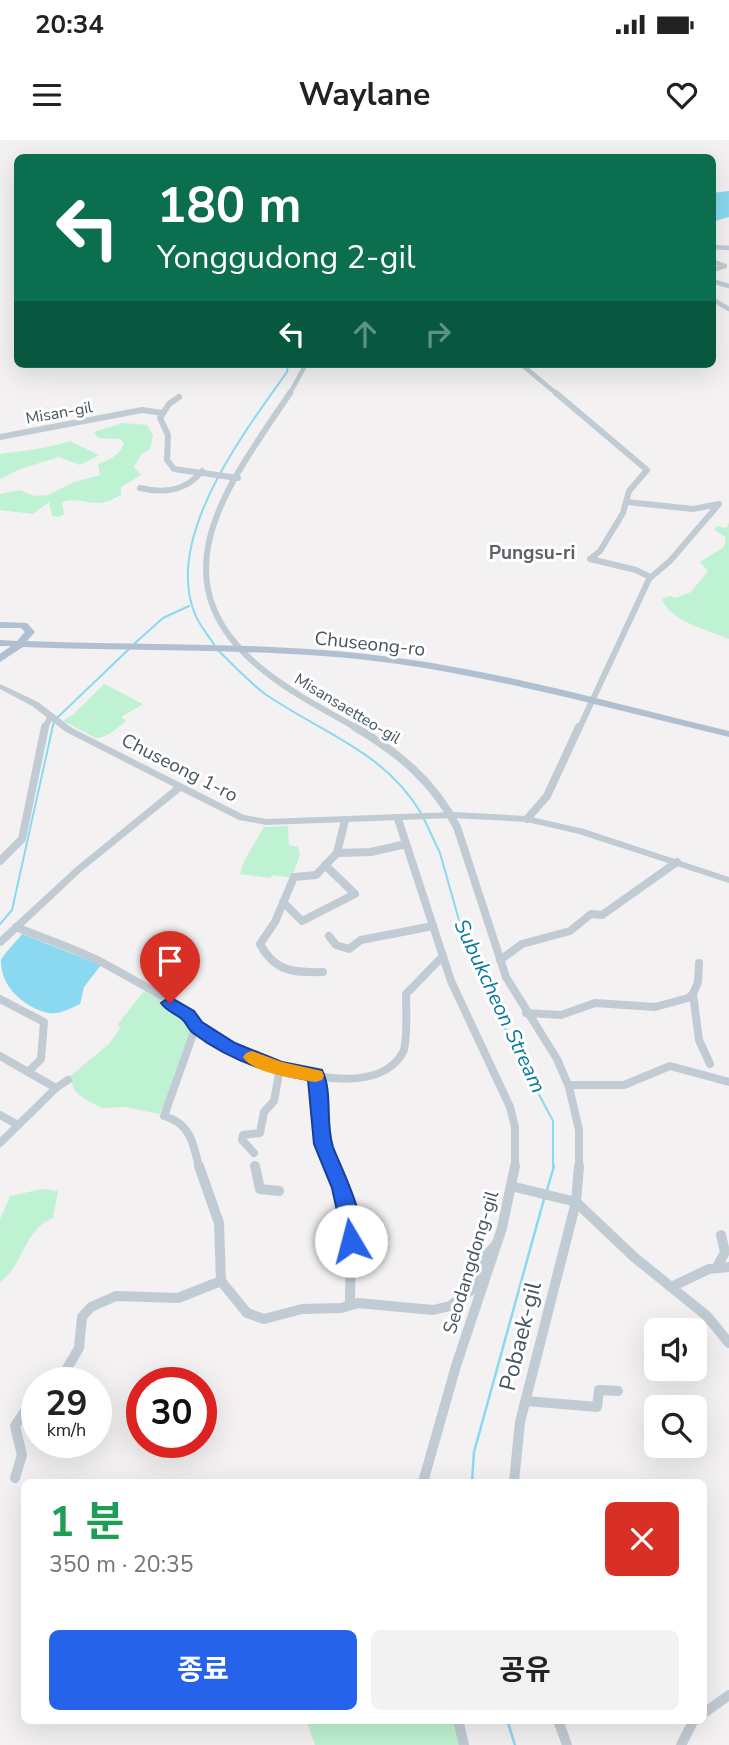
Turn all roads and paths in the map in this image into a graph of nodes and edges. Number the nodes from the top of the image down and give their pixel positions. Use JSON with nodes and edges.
{"nodes":[{"id":1,"x":304,"y":368,"type":"edge"},
{"id":2,"x":526,"y":368,"type":"edge"},
{"id":3,"x":179,"y":397,"type":"dead end"},
{"id":4,"x":163,"y":413,"type":"junction"},
{"id":5,"x":0,"y":437,"type":"edge"},
{"id":6,"x":203,"y":472,"type":"junction"},
{"id":7,"x":236,"y":477,"type":"junction"},
{"id":8,"x":140,"y":488,"type":"dead end"},
{"id":9,"x":627,"y":502,"type":"junction"},
{"id":10,"x":650,"y":578,"type":"junction"},
{"id":11,"x":0,"y":625,"type":"edge"},
{"id":12,"x":2,"y":641,"type":"edge"},
{"id":13,"x":0,"y":659,"type":"edge"},
{"id":14,"x":0,"y":686,"type":"edge"},
{"id":15,"x":595,"y":698,"type":"junction"},
{"id":16,"x":55,"y":721,"type":"junction"},
{"id":17,"x":729,"y":728,"type":"edge"},
{"id":18,"x":729,"y":734,"type":"edge"},
{"id":19,"x":179,"y":788,"type":"junction"},
{"id":20,"x":453,"y":815,"type":"junction"},
{"id":21,"x":400,"y":818,"type":"junction"},
{"id":22,"x":527,"y":819,"type":"junction"},
{"id":23,"x":345,"y":820,"type":"junction"},
{"id":24,"x":406,"y":844,"type":"junction"},
{"id":25,"x":337,"y":853,"type":"junction"},
{"id":26,"x":0,"y":860,"type":"edge"},
{"id":27,"x":677,"y":862,"type":"junction"},
{"id":28,"x":325,"y":865,"type":"junction"},
{"id":29,"x":729,"y":880,"type":"edge"},
{"id":30,"x":283,"y":902,"type":"junction"},
{"id":31,"x":433,"y":926,"type":"junction"},
{"id":32,"x":16,"y":927,"type":"junction"},
{"id":33,"x":328,"y":936,"type":"dead end"},
{"id":34,"x":0,"y":943,"type":"edge"},
{"id":35,"x":443,"y":956,"type":"junction"},
{"id":36,"x":500,"y":960,"type":"junction"},
{"id":37,"x":699,"y":963,"type":"dead end"},
{"id":38,"x":323,"y":972,"type":"dead end"},
{"id":39,"x":693,"y":994,"type":"junction"},
{"id":40,"x":0,"y":999,"type":"edge"},
{"id":41,"x":526,"y":1013,"type":"junction"},
{"id":42,"x":196,"y":1026,"type":"junction"},
{"id":43,"x":0,"y":1056,"type":"edge"},
{"id":44,"x":710,"y":1064,"type":"dead end"},
{"id":45,"x":280,"y":1069,"type":"junction"},
{"id":46,"x":28,"y":1072,"type":"junction"},
{"id":47,"x":316,"y":1075,"type":"junction"},
{"id":48,"x":68,"y":1080,"type":"dead end"},
{"id":49,"x":729,"y":1082,"type":"edge"},
{"id":50,"x":569,"y":1085,"type":"junction"},
{"id":51,"x":55,"y":1088,"type":"junction"},
{"id":52,"x":0,"y":1115,"type":"edge"},
{"id":53,"x":18,"y":1125,"type":"junction"},
{"id":54,"x":0,"y":1143,"type":"edge"},
{"id":55,"x":254,"y":1153,"type":"dead end"},
{"id":56,"x":256,"y":1166,"type":"dead end"},
{"id":57,"x":511,"y":1186,"type":"junction"},
{"id":58,"x":279,"y":1191,"type":"dead end"},
{"id":59,"x":573,"y":1201,"type":"junction"},
{"id":60,"x":721,"y":1235,"type":"dead end"},
{"id":61,"x":495,"y":1245,"type":"junction"},
{"id":62,"x":717,"y":1267,"type":"junction"},
{"id":63,"x":729,"y":1267,"type":"edge"},
{"id":64,"x":221,"y":1281,"type":"junction"},
{"id":65,"x":671,"y":1287,"type":"junction"},
{"id":66,"x":350,"y":1305,"type":"junction"},
{"id":67,"x":729,"y":1343,"type":"edge"},
{"id":68,"x":68,"y":1367,"type":"edge"},
{"id":69,"x":618,"y":1391,"type":"dead end"},
{"id":70,"x":526,"y":1401,"type":"junction"},
{"id":71,"x":21,"y":1415,"type":"edge"},
{"id":72,"x":21,"y":1451,"type":"edge"},
{"id":73,"x":21,"y":1458,"type":"edge"},
{"id":74,"x":15,"y":1478,"type":"dead end"},
{"id":75,"x":424,"y":1479,"type":"edge"},
{"id":76,"x":514,"y":1479,"type":"edge"},
{"id":77,"x":729,"y":1695,"type":"edge"},
{"id":78,"x":707,"y":1711,"type":"edge"},
{"id":79,"x":459,"y":1724,"type":"edge"},
{"id":80,"x":559,"y":1724,"type":"edge"},
{"id":81,"x":692,"y":1724,"type":"edge"},
{"id":82,"x":464,"y":1745,"type":"edge"},
{"id":83,"x":567,"y":1745,"type":"edge"},
{"id":84,"x":681,"y":1745,"type":"edge"}],
"edges":[{"from":1,"to":7,"type":"street","name":"Misansaetteo-gil"},
{"from":2,"to":9,"type":"street"},
{"from":3,"to":4,"type":"street"},
{"from":4,"to":5,"type":"street","name":"Misan-gil"},
{"from":4,"to":6,"type":"street"},
{"from":6,"to":7,"type":"street"},
{"from":6,"to":8,"type":"street"},
{"from":7,"to":20,"type":"street","name":"Misansaetteo-gil"},
{"from":9,"to":10,"type":"street"},
{"from":9,"to":10,"type":"street"},
{"from":10,"to":15,"type":"street"},
{"from":11,"to":13,"type":"main road"},
{"from":12,"to":15,"type":"main road","name":"Chuseong-ro"},
{"from":14,"to":16,"type":"street","name":"Chuseong 1-ro"},
{"from":15,"to":17,"type":"main road","name":"Chuseong-ro"},
{"from":15,"to":18,"type":"main road","name":"Chuseong-ro"},
{"from":15,"to":22,"type":"street"},
{"from":16,"to":19,"type":"street","name":"Chuseong 1-ro"},
{"from":16,"to":26,"type":"street"},
{"from":19,"to":23,"type":"street","name":"Chuseong 1-ro"},
{"from":19,"to":32,"type":"street"},
{"from":20,"to":21,"type":"street","name":"Chuseong 1-ro"},
{"from":20,"to":22,"type":"street"},
{"from":20,"to":36,"type":"street"},
{"from":21,"to":23,"type":"street","name":"Chuseong 1-ro"},
{"from":21,"to":24,"type":"street","name":"Seodangdong-gil"},
{"from":22,"to":27,"type":"street"},
{"from":23,"to":25,"type":"street"},
{"from":24,"to":25,"type":"street"},
{"from":24,"to":31,"type":"street","name":"Seodangdong-gil"},
{"from":25,"to":28,"type":"street"},
{"from":27,"to":29,"type":"street"},
{"from":27,"to":36,"type":"street"},
{"from":28,"to":30,"type":"street"},
{"from":28,"to":30,"type":"street"},
{"from":30,"to":38,"type":"street"},
{"from":31,"to":33,"type":"street"},
{"from":31,"to":35,"type":"street","name":"Seodangdong-gil"},
{"from":32,"to":34,"type":"street"},
{"from":32,"to":42,"type":"street"},
{"from":35,"to":47,"type":"street"},
{"from":35,"to":57,"type":"street","name":"Seodangdong-gil"},
{"from":36,"to":41,"type":"street"},
{"from":37,"to":39,"type":"street"},
{"from":39,"to":41,"type":"street"},
{"from":39,"to":44,"type":"street"},
{"from":40,"to":46,"type":"street"},
{"from":41,"to":50,"type":"street"},
{"from":42,"to":45,"type":"street"},
{"from":42,"to":64,"type":"street"},
{"from":43,"to":46,"type":"street"},
{"from":45,"to":47,"type":"street"},
{"from":45,"to":55,"type":"street"},
{"from":46,"to":51,"type":"street"},
{"from":47,"to":66,"type":"street"},
{"from":48,"to":51,"type":"street"},
{"from":49,"to":50,"type":"street"},
{"from":50,"to":59,"type":"street"},
{"from":51,"to":53,"type":"street"},
{"from":52,"to":53,"type":"street"},
{"from":53,"to":54,"type":"street"},
{"from":56,"to":58,"type":"street"},
{"from":57,"to":59,"type":"street"},
{"from":57,"to":61,"type":"street","name":"Seodangdong-gil"},
{"from":59,"to":65,"type":"street"},
{"from":59,"to":70,"type":"street","name":"Pobaek-gil"},
{"from":60,"to":62,"type":"street"},
{"from":61,"to":66,"type":"street"},
{"from":61,"to":75,"type":"street","name":"Seodangdong-gil"},
{"from":62,"to":63,"type":"street"},
{"from":62,"to":65,"type":"street"},
{"from":64,"to":66,"type":"street"},
{"from":64,"to":68,"type":"street"},
{"from":65,"to":67,"type":"street"},
{"from":69,"to":70,"type":"street"},
{"from":70,"to":76,"type":"street","name":"Pobaek-gil"},
{"from":71,"to":72,"type":"street"},
{"from":73,"to":74,"type":"street"},
{"from":77,"to":78,"type":"street"},
{"from":79,"to":82,"type":"street"},
{"from":80,"to":83,"type":"street"},
{"from":81,"to":84,"type":"street"}]}
